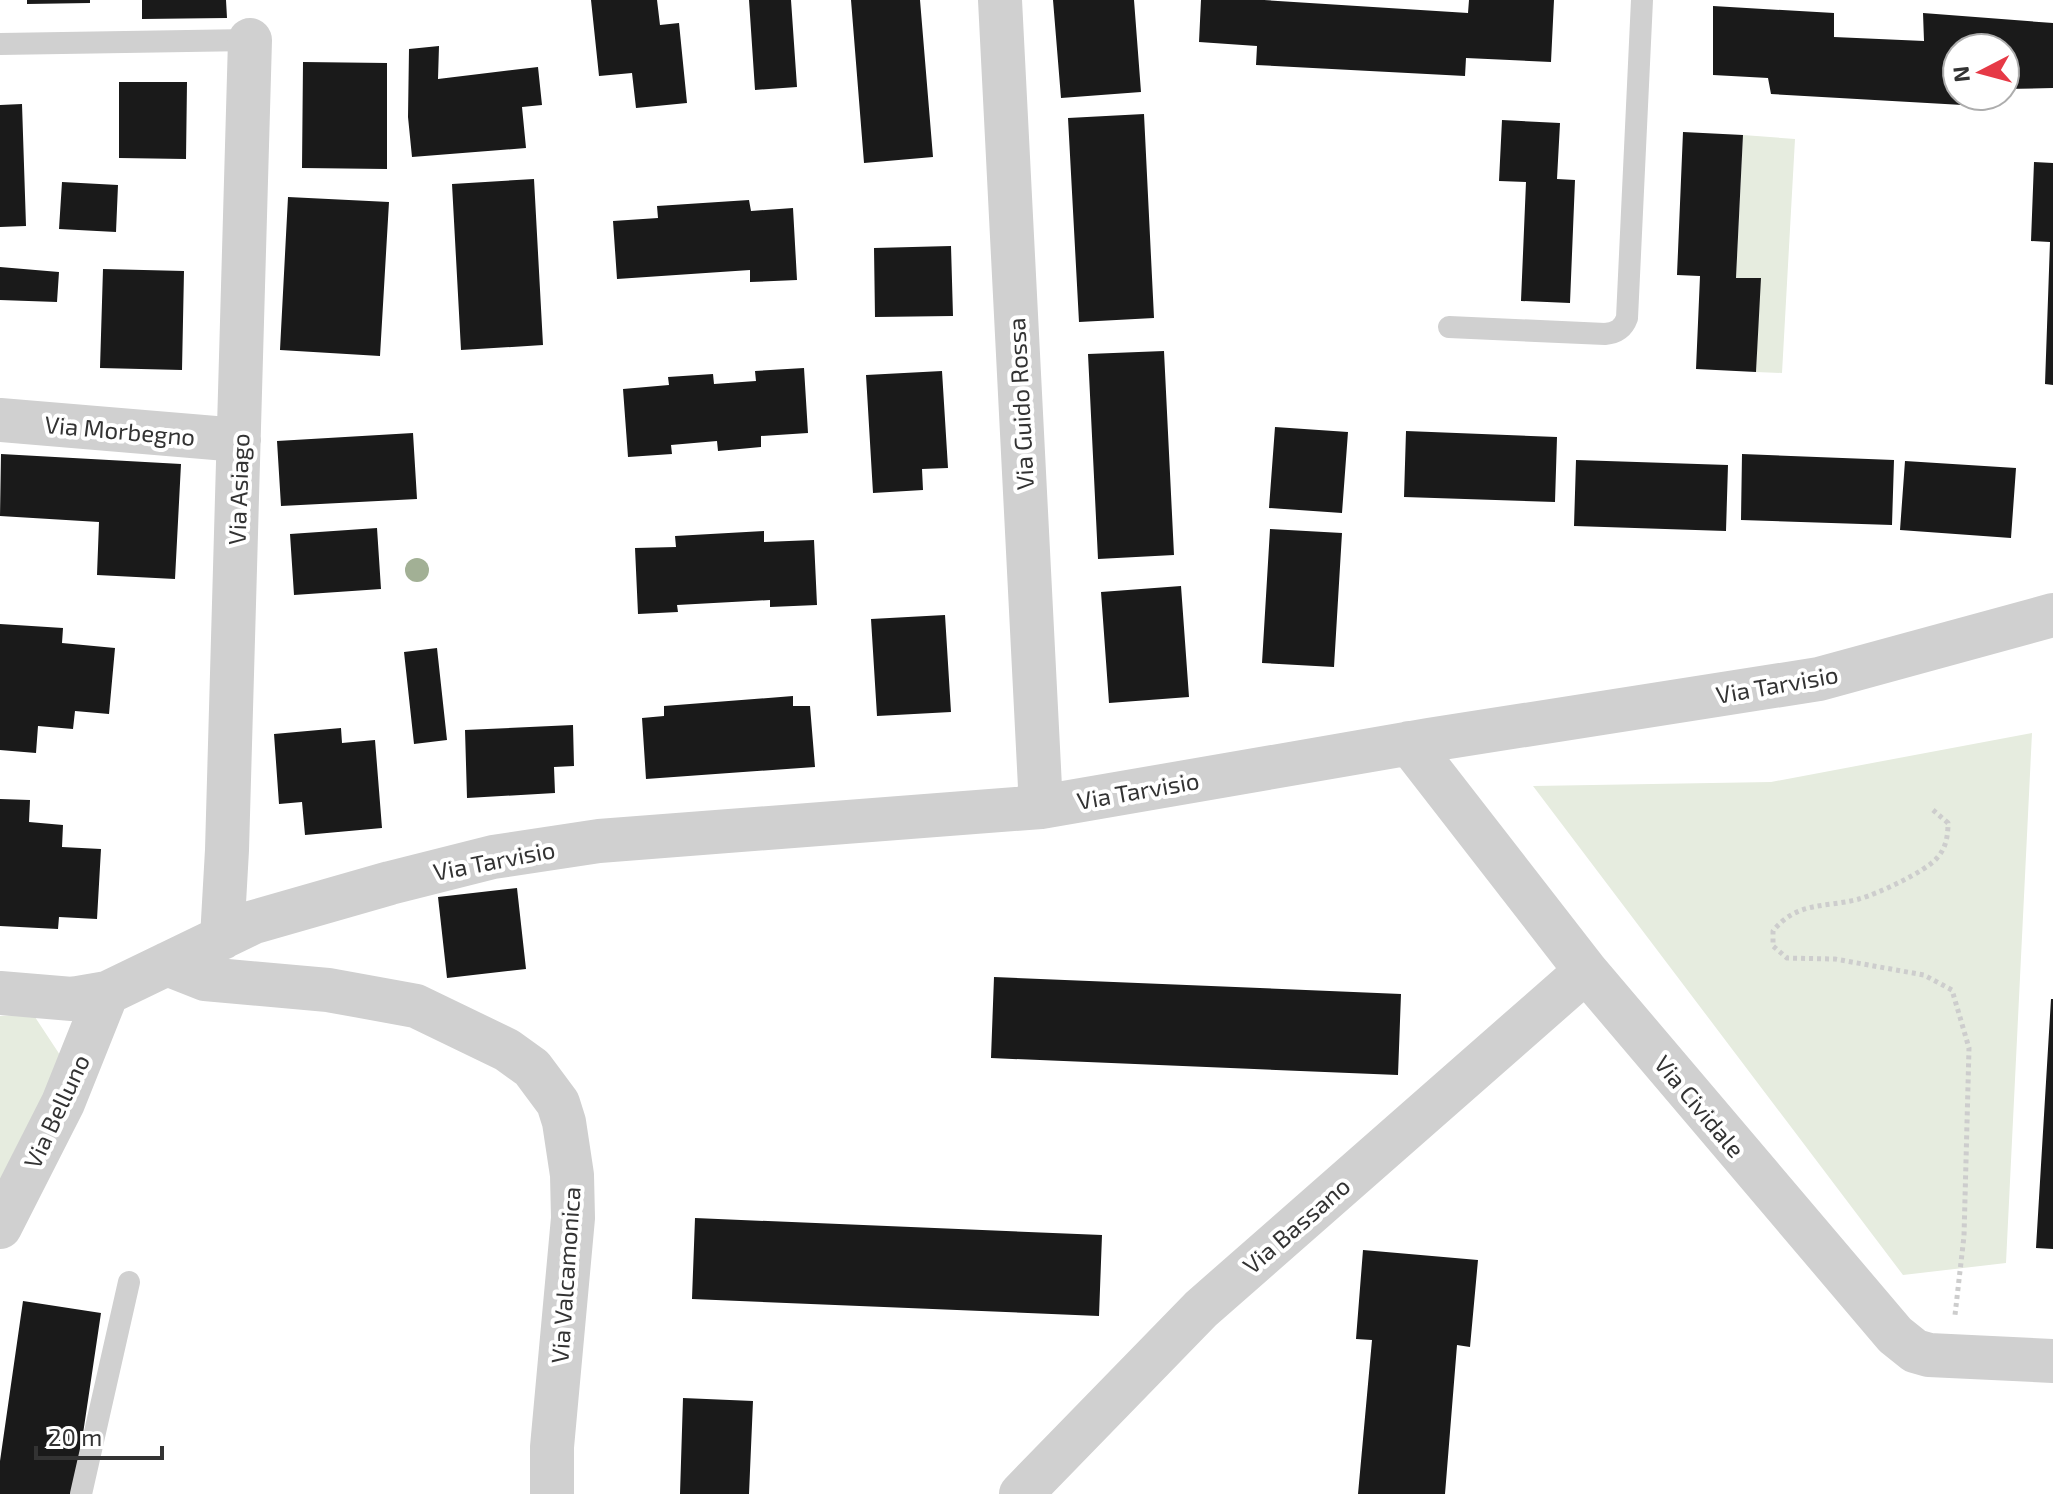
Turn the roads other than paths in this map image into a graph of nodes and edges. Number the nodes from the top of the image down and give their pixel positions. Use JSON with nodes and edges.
{"nodes":[{"id":1,"x":1000,"y":0,"type":"edge"},
{"id":2,"x":1642,"y":0,"type":"edge"},
{"id":3,"x":250,"y":40,"type":"joint"},
{"id":4,"x":0,"y":44,"type":"edge"},
{"id":5,"x":1449,"y":327,"type":"dead end"},
{"id":6,"x":0,"y":420,"type":"edge"},
{"id":7,"x":239,"y":440,"type":"junction"},
{"id":8,"x":2053,"y":615,"type":"edge"},
{"id":9,"x":1409,"y":743,"type":"junction"},
{"id":10,"x":1041,"y":807,"type":"junction"},
{"id":11,"x":222,"y":938,"type":"junction"},
{"id":12,"x":167,"y":964,"type":"junction"},
{"id":13,"x":1586,"y":971,"type":"junction"},
{"id":14,"x":0,"y":993,"type":"edge"},
{"id":15,"x":90,"y":996,"type":"junction"},
{"id":16,"x":0,"y":1227,"type":"edge"},
{"id":17,"x":129,"y":1282,"type":"dead end"},
{"id":18,"x":2053,"y":1361,"type":"edge"},
{"id":19,"x":81,"y":1494,"type":"edge"},
{"id":20,"x":552,"y":1494,"type":"edge"},
{"id":21,"x":1021,"y":1494,"type":"edge"}],
"edges":[{"from":1,"to":10,"type":"street","name":"Via Guido Rossa"},
{"from":2,"to":5,"type":"lane"},
{"from":3,"to":4,"type":"lane"},
{"from":3,"to":7,"type":"street","name":"Via Asiago"},
{"from":6,"to":7,"type":"street","name":"Via Morbegno"},
{"from":7,"to":11,"type":"street","name":"Via Asiago"},
{"from":8,"to":9,"type":"street","name":"Via Tarvisio"},
{"from":9,"to":10,"type":"street","name":"Via Tarvisio"},
{"from":9,"to":13,"type":"street","name":"Via Cividale"},
{"from":10,"to":11,"type":"street","name":"Via Tarvisio"},
{"from":11,"to":12,"type":"street","name":"Via Tarvisio"},
{"from":12,"to":15,"type":"street","name":"Via Tarvisio"},
{"from":12,"to":20,"type":"street","name":"Via Valcamonica"},
{"from":13,"to":18,"type":"street","name":"Via Cividale"},
{"from":13,"to":21,"type":"street","name":"Via Bassano"},
{"from":14,"to":15,"type":"street"},
{"from":15,"to":16,"type":"street","name":"Via Belluno"},
{"from":17,"to":19,"type":"lane"}]}
